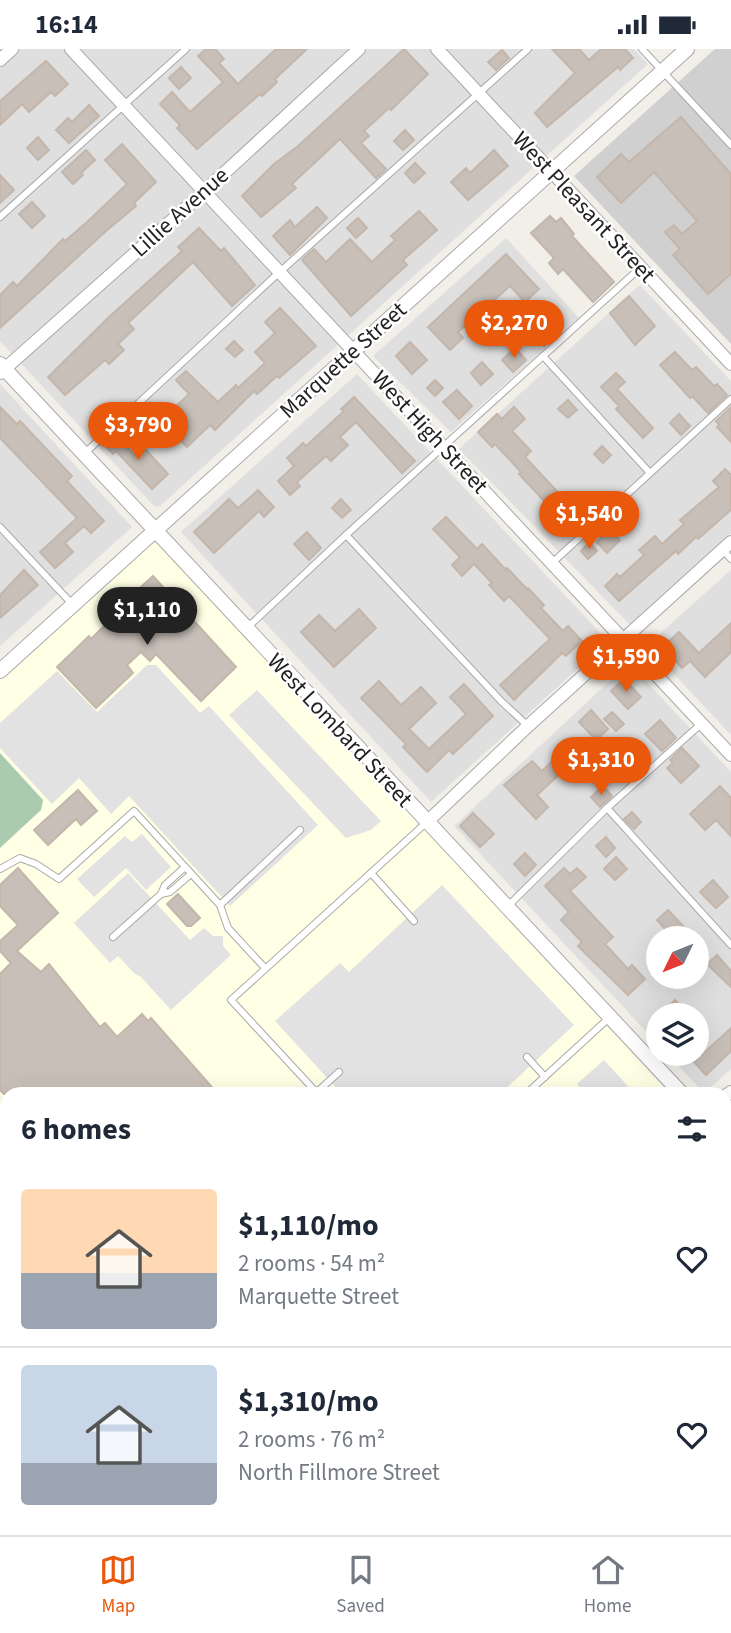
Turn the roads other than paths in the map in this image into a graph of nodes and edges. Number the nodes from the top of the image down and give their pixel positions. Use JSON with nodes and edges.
{"nodes":[{"id":1,"x":12,"y":49,"type":"edge"},
{"id":2,"x":71,"y":49,"type":"edge"},
{"id":3,"x":186,"y":49,"type":"edge"},
{"id":4,"x":359,"y":49,"type":"edge"},
{"id":5,"x":437,"y":49,"type":"edge"},
{"id":6,"x":528,"y":49,"type":"edge"},
{"id":7,"x":642,"y":49,"type":"edge"},
{"id":8,"x":687,"y":49,"type":"edge"},
{"id":9,"x":0,"y":60,"type":"edge"},
{"id":10,"x":663,"y":71,"type":"junction"},
{"id":11,"x":479,"y":94,"type":"junction"},
{"id":12,"x":123,"y":106,"type":"junction"},
{"id":13,"x":731,"y":145,"type":"edge"},
{"id":14,"x":551,"y":172,"type":"junction"},
{"id":15,"x":204,"y":192,"type":"junction"},
{"id":16,"x":0,"y":218,"type":"edge"},
{"id":17,"x":640,"y":268,"type":"junction"},
{"id":18,"x":279,"y":272,"type":"junction"},
{"id":19,"x":353,"y":351,"type":"junction"},
{"id":20,"x":543,"y":356,"type":"junction"},
{"id":21,"x":731,"y":364,"type":"edge"},
{"id":22,"x":2,"y":369,"type":"edge"},
{"id":23,"x":731,"y":399,"type":"edge"},
{"id":24,"x":443,"y":447,"type":"junction"},
{"id":25,"x":85,"y":454,"type":"junction"},
{"id":26,"x":650,"y":473,"type":"junction"},
{"id":27,"x":0,"y":527,"type":"edge"},
{"id":28,"x":156,"y":532,"type":"junction"},
{"id":29,"x":346,"y":535,"type":"junction"},
{"id":30,"x":728,"y":550,"type":"edge"},
{"id":31,"x":552,"y":563,"type":"junction"},
{"id":32,"x":74,"y":606,"type":"junction"},
{"id":33,"x":246,"y":629,"type":"junction"},
{"id":34,"x":623,"y":640,"type":"junction"},
{"id":35,"x":0,"y":671,"type":"edge"},
{"id":36,"x":701,"y":723,"type":"junction"},
{"id":37,"x":528,"y":726,"type":"junction"},
{"id":38,"x":731,"y":755,"type":"edge"},
{"id":39,"x":607,"y":808,"type":"junction"},
{"id":40,"x":427,"y":823,"type":"junction"},
{"id":41,"x":300,"y":830,"type":"dead end"},
{"id":42,"x":185,"y":867,"type":"junction"},
{"id":43,"x":0,"y":869,"type":"edge"},
{"id":44,"x":191,"y":873,"type":"junction"},
{"id":45,"x":371,"y":873,"type":"junction"},
{"id":46,"x":161,"y":894,"type":"junction"},
{"id":47,"x":220,"y":905,"type":"junction"},
{"id":48,"x":507,"y":907,"type":"junction"},
{"id":49,"x":414,"y":921,"type":"dead end"},
{"id":50,"x":113,"y":937,"type":"dead end"},
{"id":51,"x":731,"y":945,"type":"edge"},
{"id":52,"x":265,"y":968,"type":"junction"},
{"id":53,"x":610,"y":1017,"type":"junction"},
{"id":54,"x":527,"y":1057,"type":"dead end"},
{"id":55,"x":339,"y":1072,"type":"dead end"},
{"id":56,"x":545,"y":1077,"type":"junction"},
{"id":57,"x":312,"y":1087,"type":"edge"},
{"id":58,"x":324,"y":1087,"type":"edge"},
{"id":59,"x":534,"y":1087,"type":"edge"},
{"id":60,"x":675,"y":1087,"type":"edge"}],
"edges":[{"from":1,"to":9,"type":"street"},
{"from":2,"to":12,"type":"street","name":"West High Street"},
{"from":3,"to":12,"type":"lane"},
{"from":4,"to":15,"type":"street","name":"Lillie Avenue"},
{"from":5,"to":11,"type":"street","name":"West Pleasant Street"},
{"from":6,"to":11,"type":"lane"},
{"from":7,"to":10,"type":"lane"},
{"from":8,"to":10,"type":"street","name":"Marquette Street"},
{"from":10,"to":13,"type":"lane"},
{"from":10,"to":14,"type":"street","name":"Marquette Street"},
{"from":11,"to":14,"type":"street","name":"West Pleasant Street"},
{"from":11,"to":18,"type":"lane"},
{"from":12,"to":15,"type":"street","name":"West High Street"},
{"from":12,"to":16,"type":"lane"},
{"from":14,"to":17,"type":"street","name":"West Pleasant Street"},
{"from":14,"to":19,"type":"street","name":"Marquette Street"},
{"from":15,"to":18,"type":"street","name":"West High Street"},
{"from":15,"to":22,"type":"street","name":"Lillie Avenue"},
{"from":17,"to":20,"type":"lane"},
{"from":17,"to":21,"type":"street","name":"West Pleasant Street"},
{"from":18,"to":19,"type":"street","name":"West High Street"},
{"from":18,"to":25,"type":"lane"},
{"from":19,"to":24,"type":"street","name":"West High Street"},
{"from":19,"to":28,"type":"street","name":"Marquette Street"},
{"from":20,"to":24,"type":"lane"},
{"from":20,"to":26,"type":"lane"},
{"from":22,"to":25,"type":"street","name":"West Lombard Street"},
{"from":23,"to":26,"type":"lane"},
{"from":24,"to":29,"type":"lane"},
{"from":24,"to":31,"type":"street","name":"West High Street"},
{"from":25,"to":28,"type":"street","name":"West Lombard Street"},
{"from":26,"to":31,"type":"lane"},
{"from":27,"to":32,"type":"lane"},
{"from":28,"to":32,"type":"street","name":"Marquette Street"},
{"from":28,"to":33,"type":"street","name":"West Lombard Street"},
{"from":29,"to":33,"type":"lane"},
{"from":29,"to":37,"type":"lane"},
{"from":30,"to":34,"type":"street"},
{"from":31,"to":34,"type":"street","name":"West High Street"},
{"from":32,"to":35,"type":"street","name":"Marquette Street"},
{"from":33,"to":40,"type":"street","name":"West Lombard Street"},
{"from":34,"to":36,"type":"street","name":"West High Street"},
{"from":34,"to":37,"type":"street"},
{"from":36,"to":38,"type":"street","name":"West High Street"},
{"from":36,"to":39,"type":"lane"},
{"from":37,"to":40,"type":"street"},
{"from":39,"to":48,"type":"lane"},
{"from":39,"to":51,"type":"lane"},
{"from":40,"to":45,"type":"lane"},
{"from":40,"to":48,"type":"street","name":"West Lombard Street"},
{"from":41,"to":47,"type":"lane"},
{"from":42,"to":43,"type":"lane"},
{"from":42,"to":44,"type":"lane"},
{"from":42,"to":46,"type":"lane"},
{"from":44,"to":46,"type":"lane"},
{"from":44,"to":47,"type":"lane"},
{"from":45,"to":49,"type":"lane"},
{"from":45,"to":52,"type":"lane"},
{"from":46,"to":50,"type":"lane"},
{"from":47,"to":52,"type":"lane"},
{"from":48,"to":53,"type":"street","name":"West Lombard Street"},
{"from":52,"to":57,"type":"lane"},
{"from":53,"to":56,"type":"lane"},
{"from":53,"to":60,"type":"street","name":"West Lombard Street"},
{"from":54,"to":56,"type":"lane"},
{"from":55,"to":58,"type":"lane"},
{"from":56,"to":59,"type":"lane"}]}
